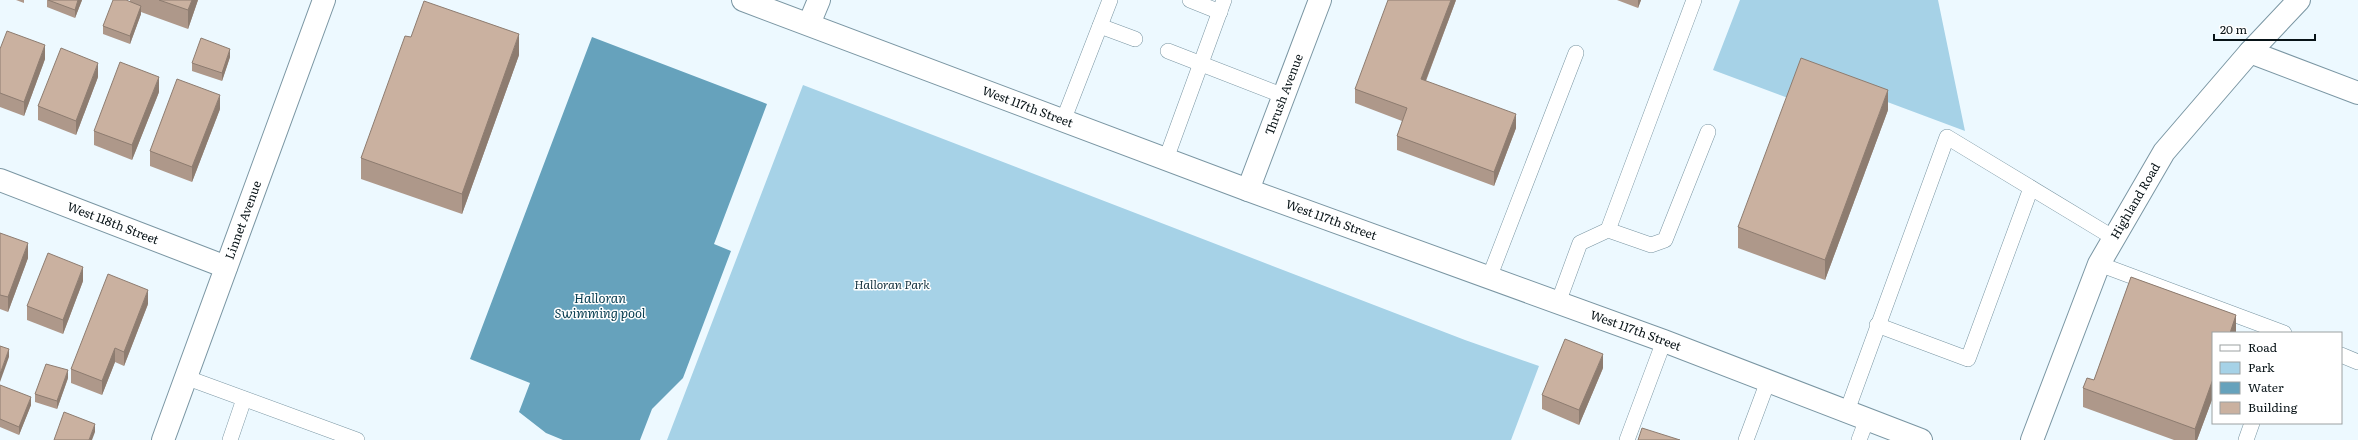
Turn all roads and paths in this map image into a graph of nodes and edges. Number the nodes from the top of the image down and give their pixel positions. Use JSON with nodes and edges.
{"nodes":[{"id":1,"x":324,"y":0,"type":"edge"},
{"id":2,"x":742,"y":0,"type":"edge"},
{"id":3,"x":818,"y":0,"type":"edge"},
{"id":4,"x":1110,"y":0,"type":"edge"},
{"id":5,"x":1190,"y":0,"type":"edge"},
{"id":6,"x":1320,"y":0,"type":"edge"},
{"id":7,"x":1694,"y":0,"type":"edge"},
{"id":8,"x":2299,"y":0,"type":"edge"},
{"id":9,"x":1222,"y":6,"type":"edge"},
{"id":10,"x":809,"y":24,"type":"junction"},
{"id":11,"x":1100,"y":26,"type":"junction"},
{"id":12,"x":1135,"y":39,"type":"dead end"},
{"id":13,"x":1168,"y":51,"type":"dead end"},
{"id":14,"x":2250,"y":52,"type":"junction"},
{"id":15,"x":1576,"y":53,"type":"dead end"},
{"id":16,"x":1201,"y":64,"type":"junction"},
{"id":17,"x":2358,"y":93,"type":"edge"},
{"id":18,"x":1284,"y":96,"type":"junction"},
{"id":19,"x":1063,"y":121,"type":"junction"},
{"id":20,"x":1708,"y":132,"type":"dead end"},
{"id":21,"x":1166,"y":159,"type":"junction"},
{"id":22,"x":0,"y":180,"type":"edge"},
{"id":23,"x":2031,"y":188,"type":"junction"},
{"id":24,"x":1248,"y":190,"type":"junction"},
{"id":25,"x":1608,"y":230,"type":"junction"},
{"id":26,"x":2114,"y":238,"type":"junction"},
{"id":27,"x":2099,"y":264,"type":"junction"},
{"id":28,"x":226,"y":267,"type":"junction"},
{"id":29,"x":1490,"y":278,"type":"junction"},
{"id":30,"x":1558,"y":303,"type":"junction"},
{"id":31,"x":1877,"y":325,"type":"junction"},
{"id":32,"x":2281,"y":332,"type":"edge"},
{"id":33,"x":1664,"y":341,"type":"junction"},
{"id":34,"x":2342,"y":355,"type":"edge"},
{"id":35,"x":2358,"y":362,"type":"edge"},
{"id":36,"x":185,"y":377,"type":"junction"},
{"id":37,"x":1768,"y":381,"type":"junction"},
{"id":38,"x":244,"y":399,"type":"junction"},
{"id":39,"x":1847,"y":411,"type":"junction"},
{"id":40,"x":1867,"y":419,"type":"junction"},
{"id":41,"x":2252,"y":424,"type":"edge"},
{"id":42,"x":162,"y":440,"type":"edge"},
{"id":43,"x":230,"y":440,"type":"edge"},
{"id":44,"x":357,"y":440,"type":"edge"},
{"id":45,"x":1627,"y":440,"type":"edge"},
{"id":46,"x":1746,"y":440,"type":"edge"},
{"id":47,"x":1859,"y":440,"type":"edge"},
{"id":48,"x":1921,"y":440,"type":"edge"},
{"id":49,"x":2032,"y":440,"type":"edge"},
{"id":50,"x":2246,"y":440,"type":"edge"}],
"edges":[{"from":1,"to":28,"type":"street","name":"Linnet Avenue"},
{"from":2,"to":10,"type":"street","name":"West 117th Street"},
{"from":3,"to":10,"type":"street"},
{"from":4,"to":11,"type":"lane"},
{"from":5,"to":9,"type":"lane"},
{"from":6,"to":18,"type":"street","name":"Thrush Avenue"},
{"from":7,"to":25,"type":"lane"},
{"from":8,"to":14,"type":"street","name":"Highland Road"},
{"from":9,"to":16,"type":"lane"},
{"from":10,"to":19,"type":"street","name":"West 117th Street"},
{"from":11,"to":12,"type":"lane"},
{"from":11,"to":19,"type":"lane"},
{"from":13,"to":16,"type":"lane"},
{"from":14,"to":17,"type":"street"},
{"from":14,"to":26,"type":"street","name":"Highland Road"},
{"from":15,"to":29,"type":"lane"},
{"from":16,"to":18,"type":"lane"},
{"from":16,"to":21,"type":"lane"},
{"from":18,"to":24,"type":"street","name":"Thrush Avenue"},
{"from":19,"to":21,"type":"street","name":"West 117th Street"},
{"from":20,"to":25,"type":"lane"},
{"from":21,"to":24,"type":"street","name":"West 117th Street"},
{"from":22,"to":28,"type":"street","name":"West 118th Street"},
{"from":23,"to":26,"type":"lane"},
{"from":23,"to":31,"type":"lane"},
{"from":23,"to":31,"type":"lane"},
{"from":24,"to":29,"type":"street","name":"West 117th Street"},
{"from":25,"to":30,"type":"lane"},
{"from":26,"to":27,"type":"street","name":"Highland Road"},
{"from":27,"to":32,"type":"lane"},
{"from":27,"to":49,"type":"street","name":"Highland Road"},
{"from":28,"to":36,"type":"street","name":"Linnet Avenue"},
{"from":29,"to":30,"type":"street","name":"West 117th Street"},
{"from":30,"to":33,"type":"street","name":"West 117th Street"},
{"from":31,"to":39,"type":"lane"},
{"from":33,"to":37,"type":"street","name":"West 117th Street"},
{"from":33,"to":45,"type":"lane"},
{"from":34,"to":35,"type":"lane"},
{"from":36,"to":38,"type":"lane"},
{"from":36,"to":42,"type":"street","name":"Linnet Avenue"},
{"from":37,"to":39,"type":"street","name":"West 117th Street"},
{"from":37,"to":46,"type":"lane"},
{"from":38,"to":43,"type":"lane"},
{"from":38,"to":44,"type":"lane"},
{"from":39,"to":40,"type":"street","name":"West 117th Street"},
{"from":40,"to":47,"type":"lane"},
{"from":40,"to":48,"type":"street","name":"West 117th Street"},
{"from":41,"to":50,"type":"lane"}]}
